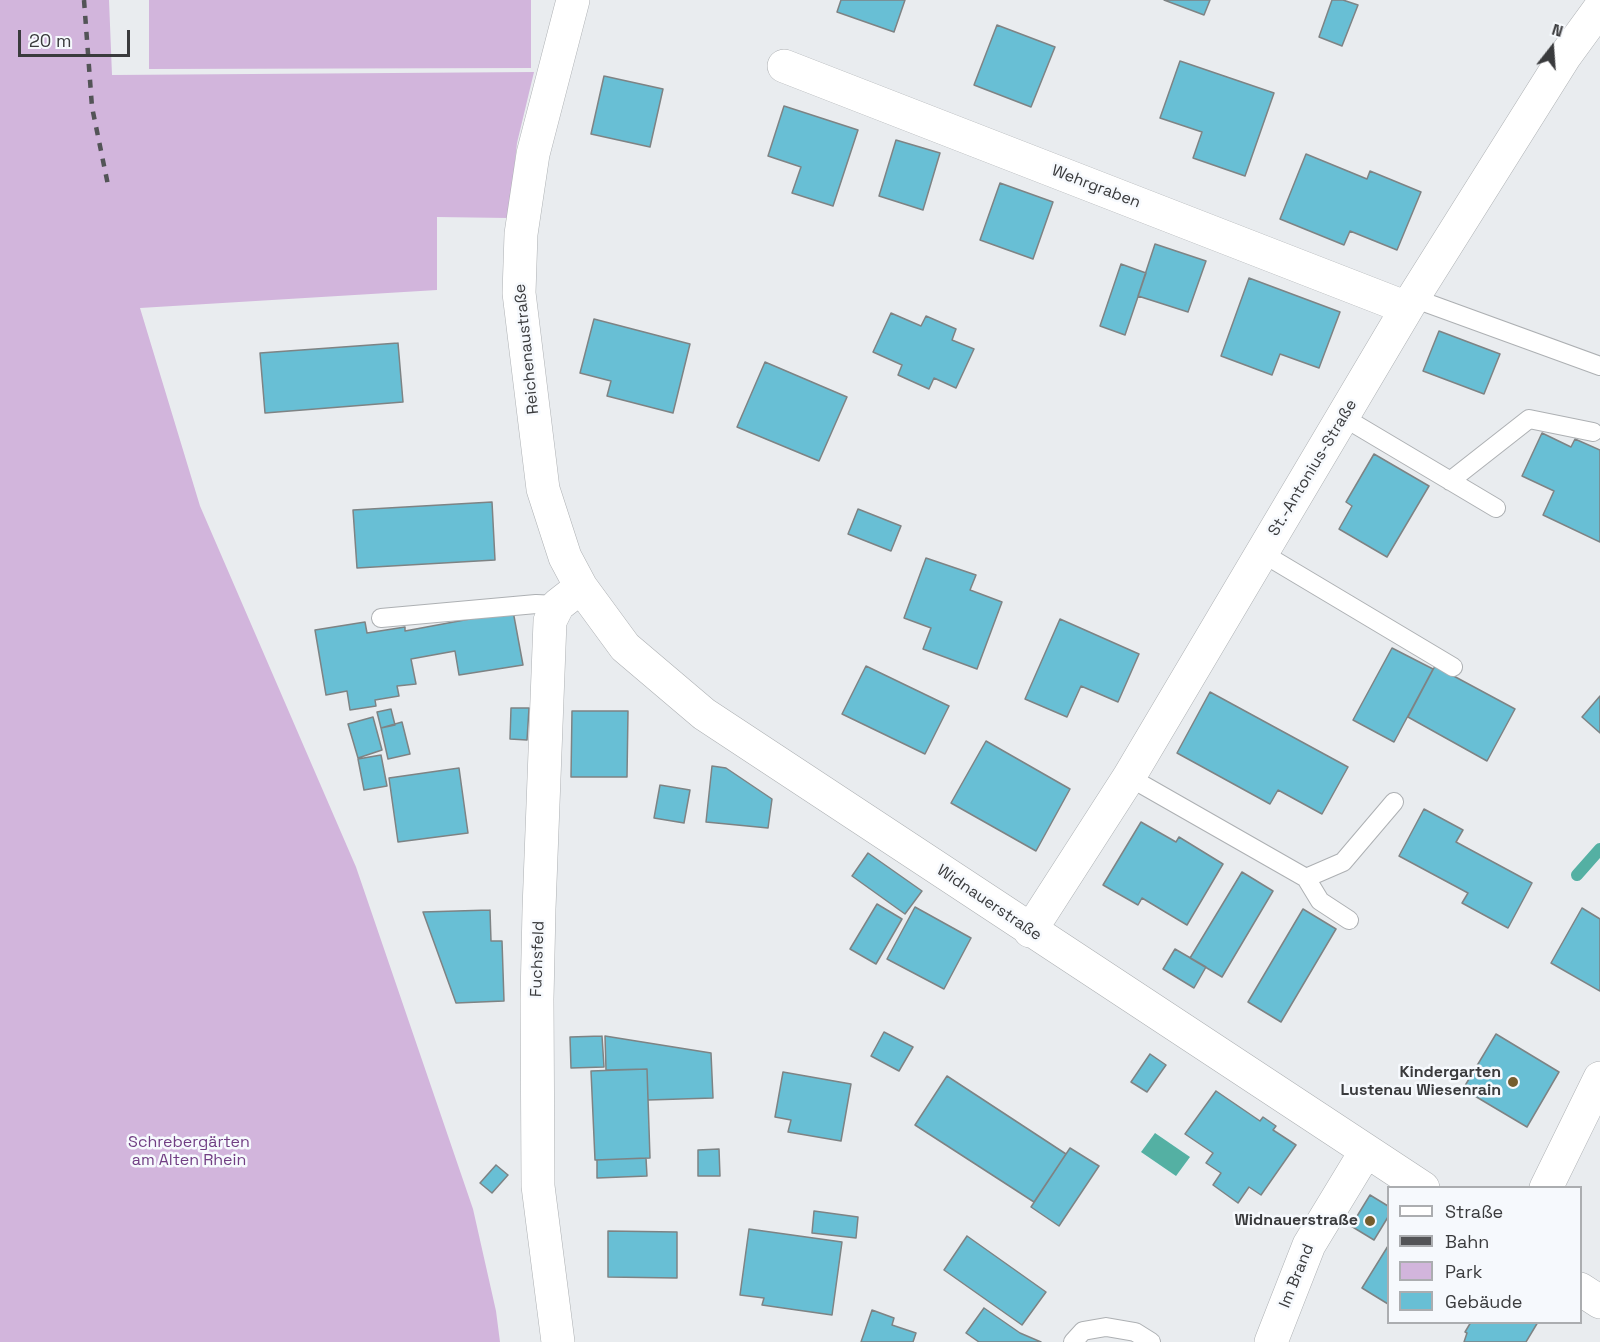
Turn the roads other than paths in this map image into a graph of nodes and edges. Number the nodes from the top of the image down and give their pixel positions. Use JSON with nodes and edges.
{"nodes":[{"id":1,"x":573,"y":0,"type":"edge"},
{"id":2,"x":1600,"y":8,"type":"edge"},
{"id":3,"x":784,"y":66,"type":"dead end"},
{"id":4,"x":1410,"y":303,"type":"junction"},
{"id":5,"x":1600,"y":366,"type":"edge"},
{"id":6,"x":1342,"y":417,"type":"junction"},
{"id":7,"x":1593,"y":432,"type":"dead end"},
{"id":8,"x":1450,"y":481,"type":"junction"},
{"id":9,"x":1496,"y":508,"type":"dead end"},
{"id":10,"x":1262,"y":554,"type":"junction"},
{"id":11,"x":570,"y":596,"type":"junction"},
{"id":12,"x":381,"y":618,"type":"dead end"},
{"id":13,"x":1453,"y":667,"type":"dead end"},
{"id":14,"x":1129,"y":777,"type":"junction"},
{"id":15,"x":1394,"y":802,"type":"dead end"},
{"id":16,"x":1306,"y":878,"type":"junction"},
{"id":17,"x":1349,"y":920,"type":"dead end"},
{"id":18,"x":1030,"y":931,"type":"junction"},
{"id":19,"x":1600,"y":1078,"type":"edge"},
{"id":20,"x":1366,"y":1151,"type":"junction"},
{"id":21,"x":1420,"y":1186,"type":"edge"},
{"id":22,"x":1547,"y":1186,"type":"edge"},
{"id":23,"x":1582,"y":1290,"type":"edge"},
{"id":24,"x":1600,"y":1302,"type":"edge"},
{"id":25,"x":558,"y":1342,"type":"edge"},
{"id":26,"x":1073,"y":1342,"type":"edge"},
{"id":27,"x":1151,"y":1342,"type":"edge"},
{"id":28,"x":1271,"y":1342,"type":"edge"}],
"edges":[{"from":1,"to":11,"type":"street","name":"Reichenaustraße"},
{"from":2,"to":4,"type":"street","name":"St.-Antonius-Straße"},
{"from":3,"to":4,"type":"street","name":"Wehrgraben"},
{"from":4,"to":5,"type":"lane"},
{"from":4,"to":6,"type":"street","name":"St.-Antonius-Straße"},
{"from":6,"to":8,"type":"lane"},
{"from":6,"to":10,"type":"street","name":"St.-Antonius-Straße"},
{"from":7,"to":8,"type":"lane"},
{"from":8,"to":9,"type":"lane"},
{"from":10,"to":13,"type":"lane"},
{"from":10,"to":14,"type":"street","name":"St.-Antonius-Straße"},
{"from":11,"to":12,"type":"lane"},
{"from":11,"to":18,"type":"street","name":"Widnauerstraße"},
{"from":11,"to":25,"type":"street","name":"Fuchsfeld"},
{"from":14,"to":16,"type":"lane"},
{"from":14,"to":18,"type":"street","name":"St.-Antonius-Straße"},
{"from":15,"to":16,"type":"lane"},
{"from":16,"to":17,"type":"lane"},
{"from":18,"to":20,"type":"street","name":"Widnauerstraße"},
{"from":19,"to":22,"type":"street"},
{"from":20,"to":21,"type":"street","name":"Widnauerstraße"},
{"from":20,"to":28,"type":"street","name":"Im Brand"},
{"from":23,"to":24,"type":"street"},
{"from":26,"to":27,"type":"lane"}]}
